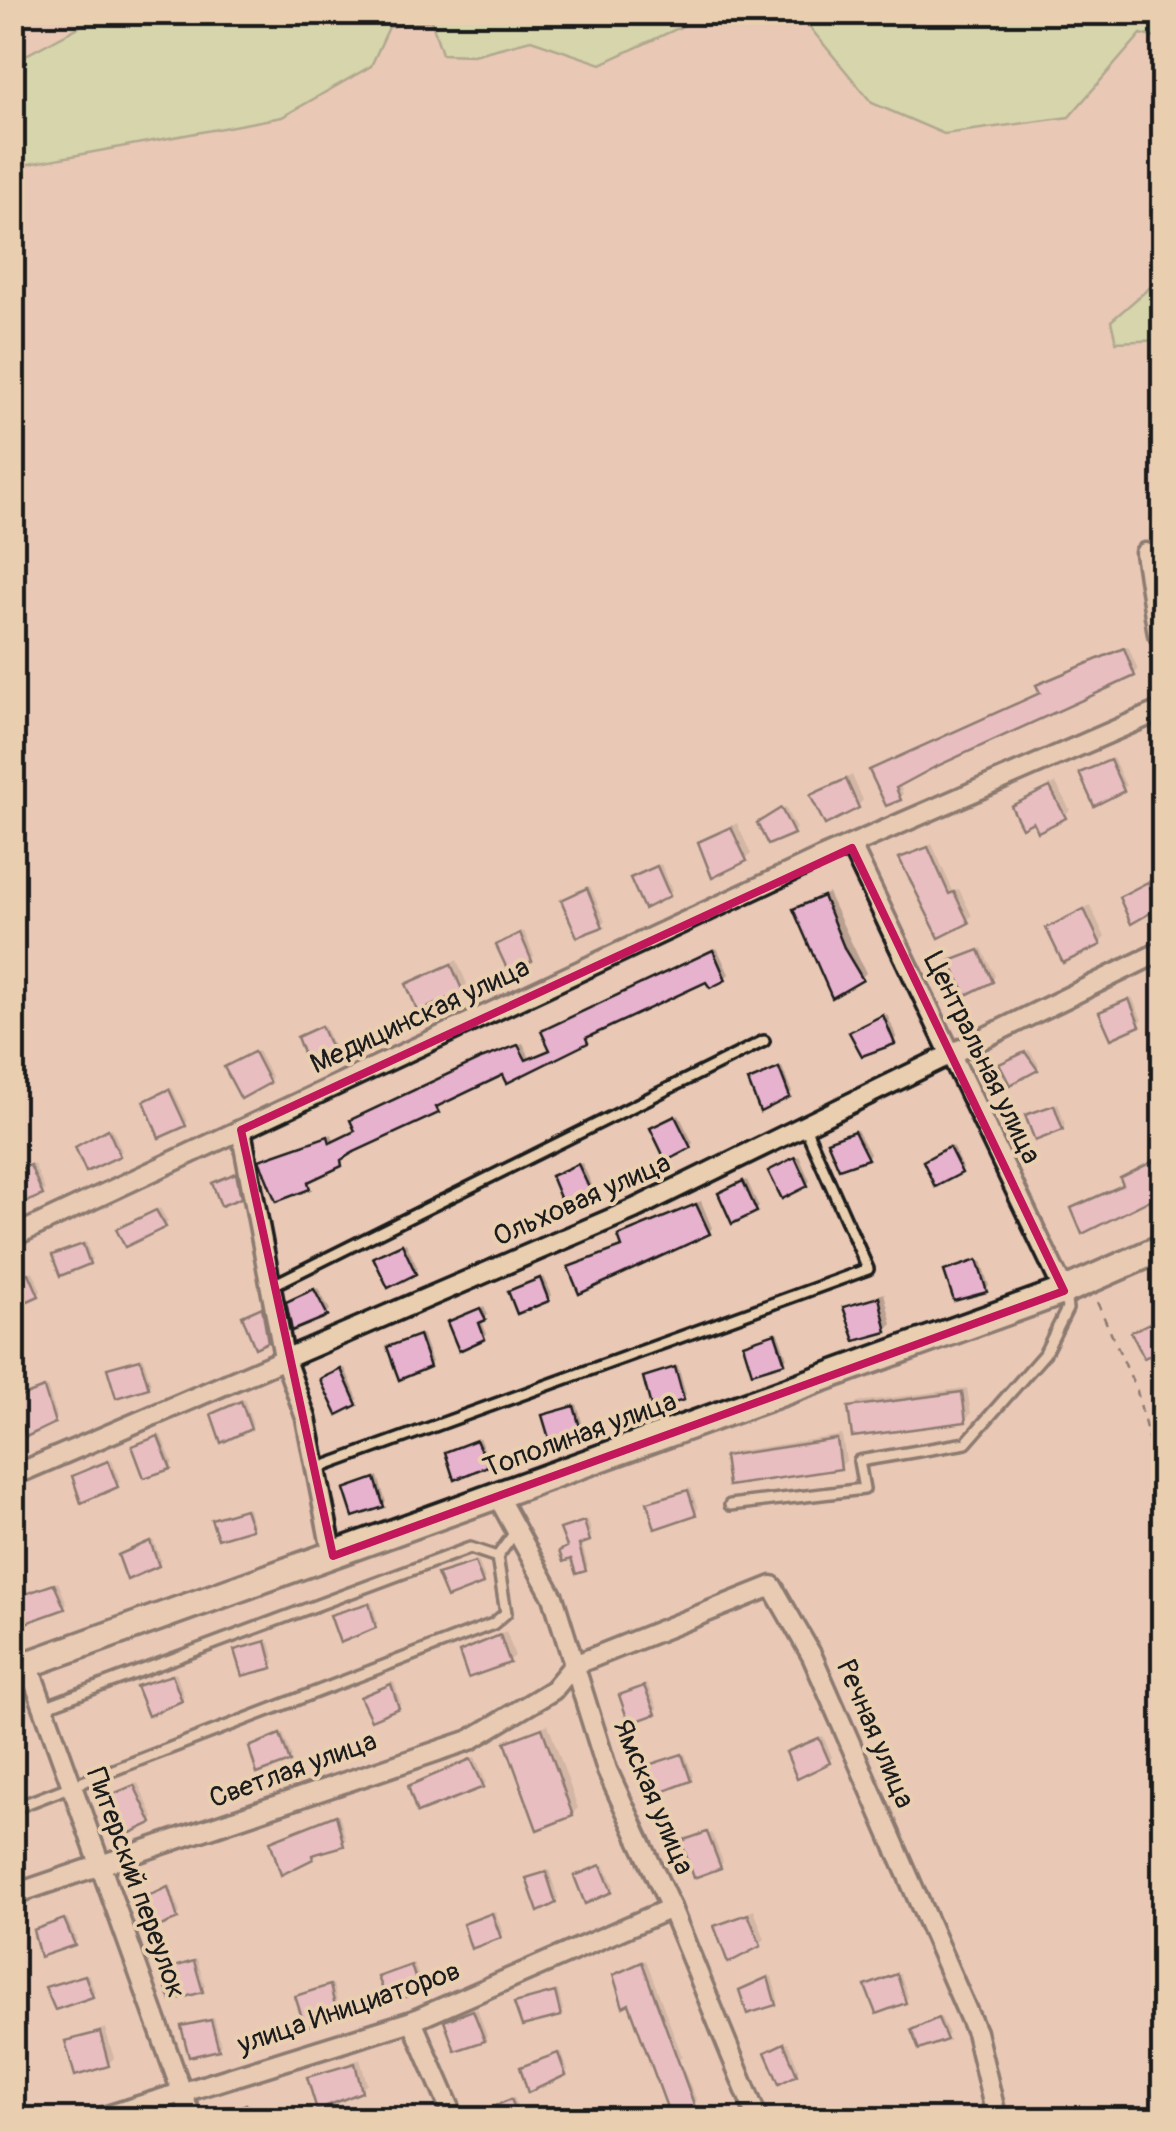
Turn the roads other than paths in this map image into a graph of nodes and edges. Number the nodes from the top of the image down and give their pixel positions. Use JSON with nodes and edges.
{"nodes":[{"id":1,"x":1164,"y":543,"type":"edge"},
{"id":2,"x":1145,"y":553,"type":"joint"},
{"id":3,"x":1164,"y":641,"type":"edge"},
{"id":4,"x":1164,"y":708,"type":"edge"},
{"id":5,"x":852,"y":848,"type":"junction"},
{"id":6,"x":1164,"y":950,"type":"edge"},
{"id":7,"x":764,"y":1041,"type":"dead end"},
{"id":8,"x":949,"y":1058,"type":"junction"},
{"id":9,"x":804,"y":1128,"type":"junction"},
{"id":10,"x":241,"y":1130,"type":"junction"},
{"id":11,"x":12,"y":1237,"type":"edge"},
{"id":12,"x":1164,"y":1247,"type":"edge"},
{"id":13,"x":270,"y":1286,"type":"junction"},
{"id":14,"x":1064,"y":1291,"type":"junction"},
{"id":15,"x":284,"y":1357,"type":"junction"},
{"id":16,"x":316,"y":1469,"type":"junction"},
{"id":17,"x":12,"y":1476,"type":"edge"},
{"id":18,"x":498,"y":1497,"type":"junction"},
{"id":19,"x":730,"y":1506,"type":"dead end"},
{"id":20,"x":516,"y":1530,"type":"junction"},
{"id":21,"x":334,"y":1556,"type":"junction"},
{"id":22,"x":496,"y":1557,"type":"junction"},
{"id":23,"x":574,"y":1665,"type":"junction"},
{"id":24,"x":20,"y":1667,"type":"edge"},
{"id":25,"x":44,"y":1707,"type":"junction"},
{"id":26,"x":73,"y":1787,"type":"junction"},
{"id":27,"x":12,"y":1809,"type":"edge"},
{"id":28,"x":102,"y":1868,"type":"junction"},
{"id":29,"x":12,"y":1895,"type":"edge"},
{"id":30,"x":670,"y":1908,"type":"junction"},
{"id":31,"x":412,"y":2021,"type":"junction"},
{"id":32,"x":182,"y":2092,"type":"junction"},
{"id":33,"x":994,"y":2107,"type":"dead end"},
{"id":34,"x":94,"y":2120,"type":"edge"},
{"id":35,"x":192,"y":2120,"type":"edge"},
{"id":36,"x":455,"y":2120,"type":"edge"},
{"id":37,"x":758,"y":2120,"type":"edge"}],
"edges":[{"from":1,"to":2,"type":"lane"},
{"from":2,"to":3,"type":"street"},
{"from":4,"to":5,"type":"street","name":"Медицинская улица"},
{"from":5,"to":8,"type":"street","name":"Центральная улица"},
{"from":5,"to":10,"type":"street","name":"Медицинская улица"},
{"from":6,"to":8,"type":"street","name":"Ольховая улица"},
{"from":7,"to":13,"type":"lane"},
{"from":8,"to":9,"type":"street","name":"Ольховая улица"},
{"from":8,"to":14,"type":"street","name":"Центральная улица"},
{"from":9,"to":15,"type":"street","name":"Ольховая улица"},
{"from":9,"to":16,"type":"lane"},
{"from":10,"to":11,"type":"street","name":"Медицинская улица"},
{"from":10,"to":13,"type":"street"},
{"from":12,"to":14,"type":"street","name":"Тополиная улица"},
{"from":13,"to":15,"type":"street"},
{"from":14,"to":18,"type":"street","name":"Тополиная улица"},
{"from":14,"to":19,"type":"lane"},
{"from":15,"to":16,"type":"street"},
{"from":15,"to":17,"type":"street","name":"Ольховая улица"},
{"from":16,"to":21,"type":"street"},
{"from":18,"to":20,"type":"street","name":"Ямская улица"},
{"from":18,"to":21,"type":"street","name":"Тополиная улица"},
{"from":20,"to":22,"type":"lane"},
{"from":20,"to":23,"type":"street","name":"Ямская улица"},
{"from":21,"to":24,"type":"street","name":"Тополиная улица"},
{"from":22,"to":25,"type":"lane"},
{"from":22,"to":26,"type":"lane"},
{"from":23,"to":28,"type":"street","name":"Светлая улица"},
{"from":23,"to":30,"type":"street","name":"Ямская улица"},
{"from":23,"to":33,"type":"street","name":"Речная улица"},
{"from":24,"to":25,"type":"street","name":"Питерский переулок"},
{"from":25,"to":26,"type":"street","name":"Питерский переулок"},
{"from":26,"to":27,"type":"lane"},
{"from":26,"to":28,"type":"street","name":"Питерский переулок"},
{"from":28,"to":29,"type":"street","name":"Светлая улица"},
{"from":28,"to":32,"type":"street","name":"Питерский переулок"},
{"from":30,"to":31,"type":"street","name":"улица Инициаторов"},
{"from":30,"to":37,"type":"street","name":"Ямская улица"},
{"from":31,"to":32,"type":"street","name":"улица Инициаторов"},
{"from":31,"to":36,"type":"street"},
{"from":32,"to":34,"type":"street","name":"улица Инициаторов"},
{"from":32,"to":35,"type":"street","name":"Питерский переулок"}]}
